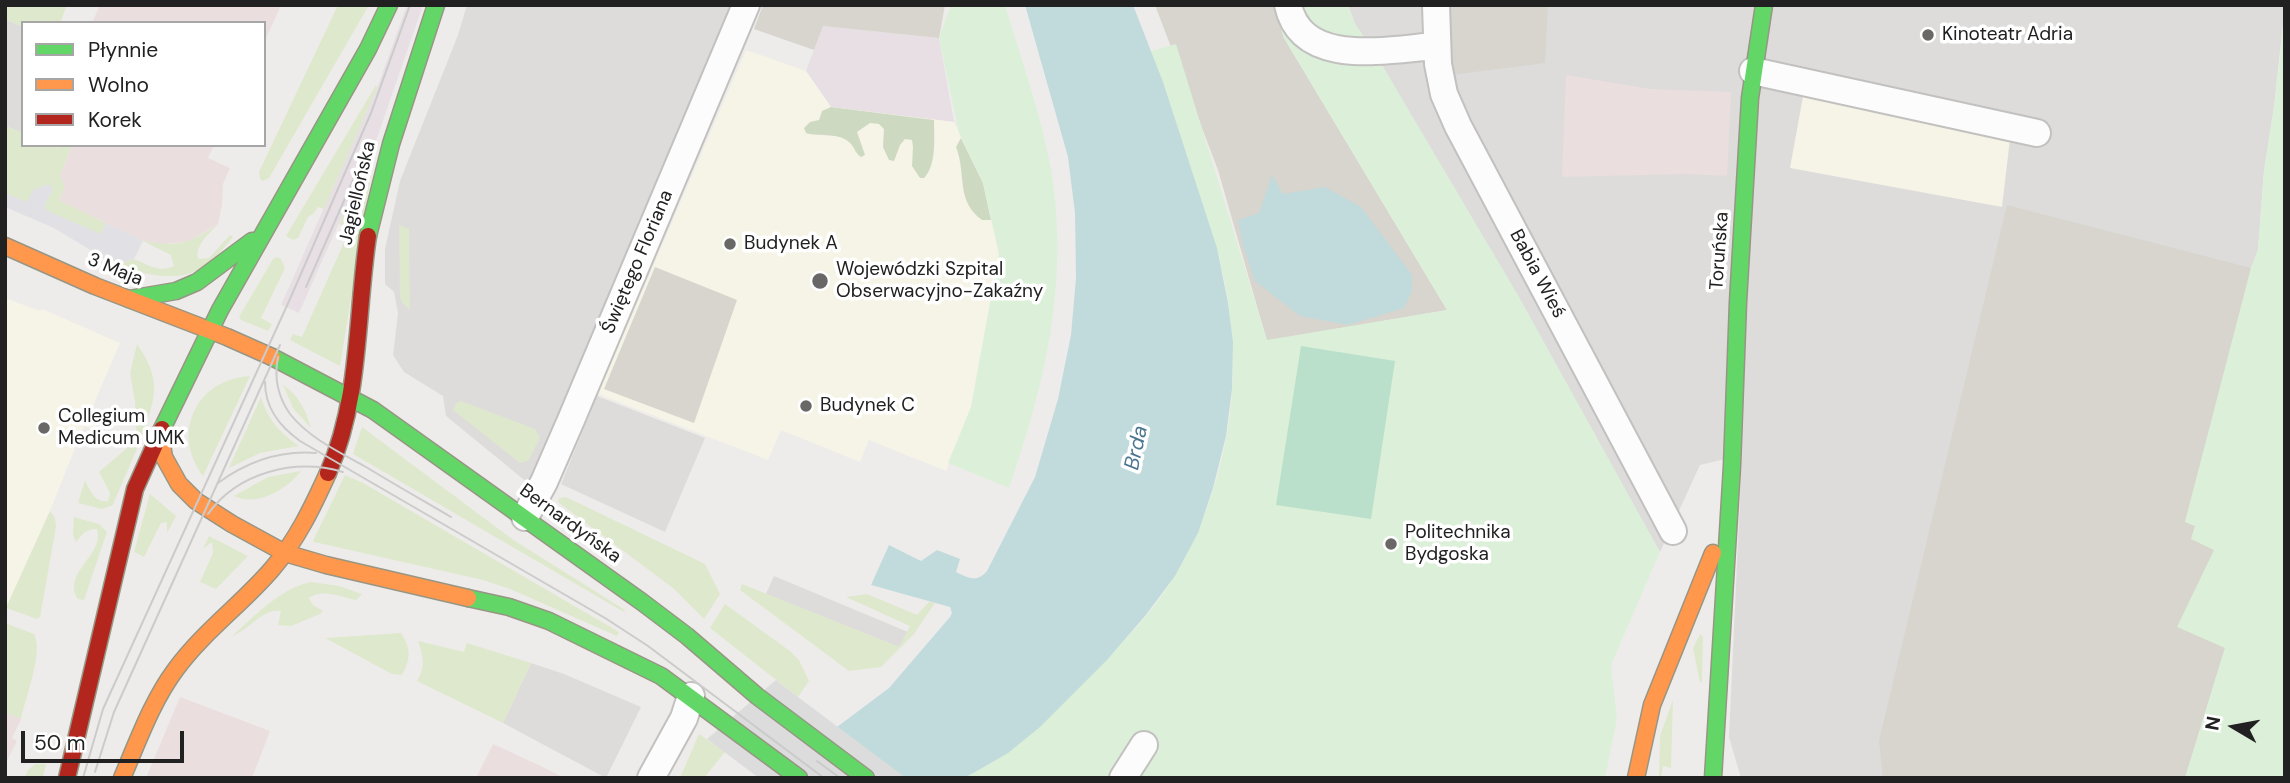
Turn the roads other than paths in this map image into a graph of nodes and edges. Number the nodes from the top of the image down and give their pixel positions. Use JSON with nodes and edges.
{"nodes":[{"id":1,"x":389,"y":5,"type":"edge"},
{"id":2,"x":436,"y":5,"type":"edge"},
{"id":3,"x":746,"y":5,"type":"edge"},
{"id":4,"x":1288,"y":5,"type":"edge"},
{"id":5,"x":1436,"y":5,"type":"edge"},
{"id":6,"x":1764,"y":5,"type":"edge"},
{"id":7,"x":1437,"y":46,"type":"junction"},
{"id":8,"x":1753,"y":71,"type":"junction"},
{"id":9,"x":2038,"y":133,"type":"dead end"},
{"id":10,"x":265,"y":231,"type":"junction"},
{"id":11,"x":5,"y":246,"type":"edge"},
{"id":12,"x":129,"y":299,"type":"junction"},
{"id":13,"x":209,"y":331,"type":"junction"},
{"id":14,"x":350,"y":397,"type":"junction"},
{"id":15,"x":160,"y":433,"type":"junction"},
{"id":16,"x":1728,"y":501,"type":"junction"},
{"id":17,"x":525,"y":517,"type":"junction"},
{"id":18,"x":1673,"y":531,"type":"dead end"},
{"id":19,"x":285,"y":553,"type":"junction"},
{"id":20,"x":691,"y":696,"type":"junction"},
{"id":21,"x":1144,"y":745,"type":"dead end"},
{"id":22,"x":67,"y":778,"type":"edge"},
{"id":23,"x":122,"y":778,"type":"edge"},
{"id":24,"x":651,"y":778,"type":"edge"},
{"id":25,"x":799,"y":778,"type":"edge"},
{"id":26,"x":866,"y":778,"type":"edge"},
{"id":27,"x":1123,"y":778,"type":"edge"},
{"id":28,"x":1636,"y":778,"type":"edge"},
{"id":29,"x":1713,"y":778,"type":"edge"}],
"edges":[{"from":1,"to":10,"type":"main road"},
{"from":2,"to":14,"type":"main road","name":"Jagiellońska"},
{"from":3,"to":17,"type":"street","name":"Świętego Floriana"},
{"from":4,"to":7,"type":"street"},
{"from":5,"to":7,"type":"street","name":"Babia Wieś"},
{"from":6,"to":8,"type":"main road","name":"Toruńska"},
{"from":7,"to":18,"type":"street","name":"Babia Wieś"},
{"from":8,"to":9,"type":"street"},
{"from":8,"to":16,"type":"main road","name":"Toruńska"},
{"from":10,"to":12,"type":"main road"},
{"from":10,"to":13,"type":"main road"},
{"from":11,"to":12,"type":"main road","name":"3 Maja"},
{"from":12,"to":13,"type":"main road","name":"3 Maja"},
{"from":13,"to":14,"type":"main road","name":"3 Maja"},
{"from":13,"to":15,"type":"main road"},
{"from":14,"to":17,"type":"main road","name":"Bernardyńska"},
{"from":14,"to":19,"type":"main road","name":"Jagiellońska"},
{"from":15,"to":19,"type":"main road"},
{"from":15,"to":22,"type":"main road"},
{"from":16,"to":28,"type":"main road","name":"Toruńska"},
{"from":16,"to":29,"type":"main road","name":"Toruńska"},
{"from":17,"to":26,"type":"main road","name":"Bernardyńska"},
{"from":19,"to":20,"type":"main road"},
{"from":19,"to":23,"type":"main road"},
{"from":20,"to":24,"type":"street"},
{"from":20,"to":25,"type":"main road"},
{"from":21,"to":27,"type":"street"}]}
